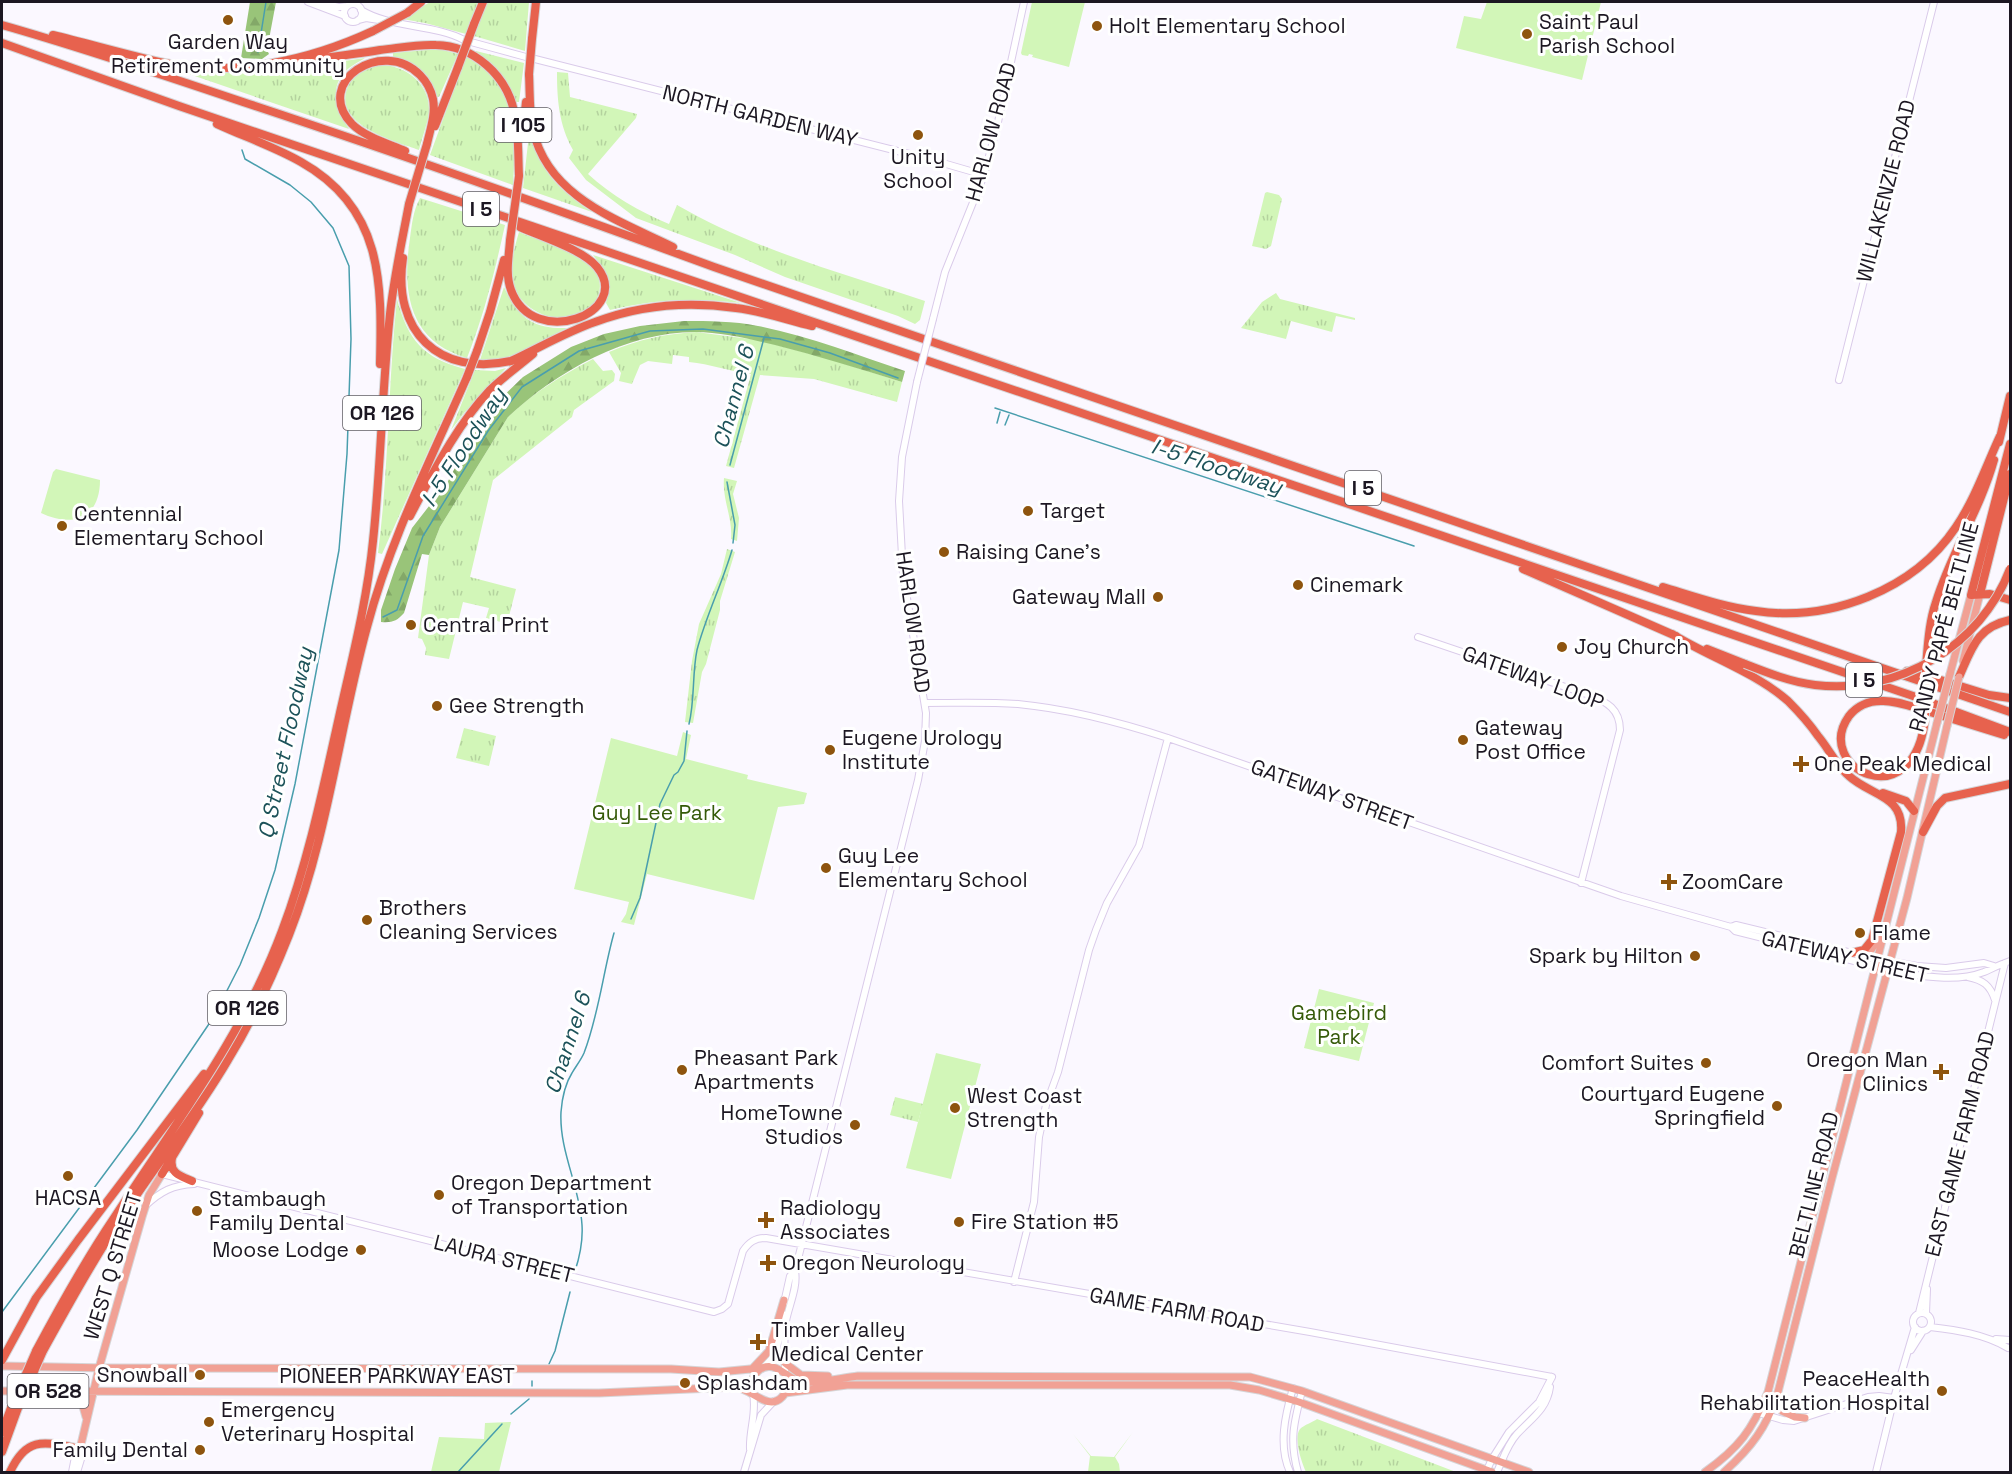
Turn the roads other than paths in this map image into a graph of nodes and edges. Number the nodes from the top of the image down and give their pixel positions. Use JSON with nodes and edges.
{"nodes":[{"id":1,"x":308,"y":2,"type":"edge"},
{"id":2,"x":421,"y":2,"type":"edge"},
{"id":3,"x":483,"y":2,"type":"edge"},
{"id":4,"x":536,"y":2,"type":"edge"},
{"id":5,"x":1024,"y":2,"type":"edge"},
{"id":6,"x":1934,"y":2,"type":"edge"},
{"id":7,"x":347,"y":6,"type":"junction"},
{"id":8,"x":361,"y":10,"type":"junction"},
{"id":9,"x":345,"y":16,"type":"junction"},
{"id":10,"x":358,"y":20,"type":"junction"},
{"id":11,"x":395,"y":22,"type":"junction"},
{"id":12,"x":405,"y":25,"type":"junction"},
{"id":13,"x":6,"y":26,"type":"edge"},
{"id":14,"x":471,"y":42,"type":"dead end"},
{"id":15,"x":2,"y":43,"type":"edge"},
{"id":16,"x":526,"y":57,"type":"dead end"},
{"id":17,"x":535,"y":59,"type":"dead end"},
{"id":18,"x":267,"y":65,"type":"junction"},
{"id":19,"x":529,"y":74,"type":"junction"},
{"id":20,"x":179,"y":106,"type":"junction"},
{"id":21,"x":427,"y":144,"type":"junction"},
{"id":22,"x":446,"y":171,"type":"junction"},
{"id":23,"x":984,"y":175,"type":"junction"},
{"id":24,"x":519,"y":176,"type":"junction"},
{"id":25,"x":409,"y":204,"type":"junction"},
{"id":26,"x":473,"y":206,"type":"junction"},
{"id":27,"x":510,"y":240,"type":"junction"},
{"id":28,"x":714,"y":267,"type":"junction"},
{"id":29,"x":543,"y":346,"type":"junction"},
{"id":30,"x":885,"y":346,"type":"junction"},
{"id":31,"x":1839,"y":380,"type":"dead end"},
{"id":32,"x":2010,"y":396,"type":"edge"},
{"id":33,"x":381,"y":426,"type":"junction"},
{"id":34,"x":2000,"y":436,"type":"junction"},
{"id":35,"x":2010,"y":444,"type":"edge"},
{"id":36,"x":2010,"y":474,"type":"edge"},
{"id":37,"x":1499,"y":556,"type":"junction"},
{"id":38,"x":385,"y":566,"type":"junction"},
{"id":39,"x":2010,"y":569,"type":"edge"},
{"id":40,"x":1641,"y":584,"type":"junction"},
{"id":41,"x":1975,"y":595,"type":"junction"},
{"id":42,"x":2010,"y":600,"type":"edge"},
{"id":43,"x":2010,"y":620,"type":"edge"},
{"id":44,"x":1672,"y":634,"type":"junction"},
{"id":45,"x":1418,"y":637,"type":"dead end"},
{"id":46,"x":1888,"y":670,"type":"junction"},
{"id":47,"x":1959,"y":677,"type":"junction"},
{"id":48,"x":2010,"y":698,"type":"edge"},
{"id":49,"x":925,"y":703,"type":"junction"},
{"id":50,"x":2010,"y":712,"type":"edge"},
{"id":51,"x":2010,"y":732,"type":"edge"},
{"id":52,"x":2010,"y":737,"type":"edge"},
{"id":53,"x":1168,"y":738,"type":"junction"},
{"id":54,"x":1860,"y":784,"type":"junction"},
{"id":55,"x":2010,"y":784,"type":"edge"},
{"id":56,"x":1914,"y":811,"type":"junction"},
{"id":57,"x":1923,"y":832,"type":"junction"},
{"id":58,"x":1581,"y":883,"type":"junction"},
{"id":59,"x":1886,"y":922,"type":"junction"},
{"id":60,"x":1731,"y":927,"type":"junction"},
{"id":61,"x":1786,"y":938,"type":"junction"},
{"id":62,"x":1768,"y":940,"type":"junction"},
{"id":63,"x":1851,"y":953,"type":"junction"},
{"id":64,"x":1862,"y":955,"type":"junction"},
{"id":65,"x":1891,"y":961,"type":"junction"},
{"id":66,"x":1876,"y":962,"type":"junction"},
{"id":67,"x":2008,"y":962,"type":"edge"},
{"id":68,"x":1995,"y":966,"type":"junction"},
{"id":69,"x":1888,"y":969,"type":"junction"},
{"id":70,"x":1965,"y":976,"type":"junction"},
{"id":71,"x":1995,"y":1000,"type":"junction"},
{"id":72,"x":234,"y":1035,"type":"junction"},
{"id":73,"x":227,"y":1062,"type":"junction"},
{"id":74,"x":172,"y":1158,"type":"junction"},
{"id":75,"x":162,"y":1174,"type":"junction"},
{"id":76,"x":192,"y":1181,"type":"junction"},
{"id":77,"x":202,"y":1184,"type":"junction"},
{"id":78,"x":145,"y":1207,"type":"junction"},
{"id":79,"x":802,"y":1244,"type":"junction"},
{"id":80,"x":795,"y":1270,"type":"junction"},
{"id":81,"x":1014,"y":1282,"type":"junction"},
{"id":82,"x":784,"y":1300,"type":"junction"},
{"id":83,"x":1922,"y":1313,"type":"junction"},
{"id":84,"x":1928,"y":1326,"type":"junction"},
{"id":85,"x":1915,"y":1327,"type":"junction"},
{"id":86,"x":2010,"y":1339,"type":"edge"},
{"id":87,"x":1992,"y":1340,"type":"junction"},
{"id":88,"x":2009,"y":1350,"type":"edge"},
{"id":89,"x":40,"y":1351,"type":"junction"},
{"id":90,"x":2,"y":1360,"type":"edge"},
{"id":91,"x":1905,"y":1361,"type":"junction"},
{"id":92,"x":785,"y":1363,"type":"junction"},
{"id":93,"x":2,"y":1366,"type":"edge"},
{"id":94,"x":99,"y":1368,"type":"junction"},
{"id":95,"x":762,"y":1368,"type":"junction"},
{"id":96,"x":752,"y":1369,"type":"junction"},
{"id":97,"x":785,"y":1374,"type":"junction"},
{"id":98,"x":1552,"y":1377,"type":"junction"},
{"id":99,"x":839,"y":1378,"type":"junction"},
{"id":100,"x":1293,"y":1388,"type":"junction"},
{"id":101,"x":68,"y":1390,"type":"junction"},
{"id":102,"x":94,"y":1390,"type":"junction"},
{"id":103,"x":2,"y":1391,"type":"edge"},
{"id":104,"x":1302,"y":1391,"type":"junction"},
{"id":105,"x":1778,"y":1392,"type":"junction"},
{"id":106,"x":753,"y":1393,"type":"junction"},
{"id":107,"x":785,"y":1393,"type":"junction"},
{"id":108,"x":1894,"y":1398,"type":"junction"},
{"id":109,"x":1289,"y":1399,"type":"junction"},
{"id":110,"x":774,"y":1401,"type":"junction"},
{"id":111,"x":1299,"y":1402,"type":"junction"},
{"id":112,"x":14,"y":1408,"type":"junction"},
{"id":113,"x":1759,"y":1413,"type":"junction"},
{"id":114,"x":1769,"y":1417,"type":"junction"},
{"id":115,"x":1805,"y":1418,"type":"junction"},
{"id":116,"x":87,"y":1419,"type":"junction"},
{"id":117,"x":2,"y":1432,"type":"edge"},
{"id":118,"x":80,"y":1451,"type":"junction"},
{"id":119,"x":750,"y":1451,"type":"junction"},
{"id":120,"x":2,"y":1452,"type":"edge"},
{"id":121,"x":1492,"y":1459,"type":"junction"},
{"id":122,"x":1501,"y":1462,"type":"junction"},
{"id":123,"x":1488,"y":1472,"type":"edge"},
{"id":124,"x":10,"y":1473,"type":"edge"},
{"id":125,"x":72,"y":1473,"type":"edge"},
{"id":126,"x":77,"y":1473,"type":"edge"},
{"id":127,"x":744,"y":1473,"type":"edge"},
{"id":128,"x":1290,"y":1473,"type":"edge"},
{"id":129,"x":1298,"y":1473,"type":"edge"},
{"id":130,"x":1497,"y":1473,"type":"edge"},
{"id":131,"x":1529,"y":1473,"type":"edge"},
{"id":132,"x":1705,"y":1473,"type":"edge"},
{"id":133,"x":1724,"y":1473,"type":"edge"},
{"id":134,"x":1876,"y":1473,"type":"edge"}],
"edges":[{"from":1,"to":7,"type":"street"},
{"from":1,"to":9,"type":"street"},
{"from":2,"to":18,"type":"highway","bridge":true},
{"from":3,"to":21,"type":"highway","bridge":true},
{"from":4,"to":19,"type":"highway","number":"I 105","bridge":true},
{"from":5,"to":23,"type":"street","name":"HARLOW ROAD"},
{"from":6,"to":31,"type":"street","name":"WILLAKENZIE ROAD"},
{"from":7,"to":8,"type":"street"},
{"from":7,"to":9,"type":"street"},
{"from":8,"to":10,"type":"street"},
{"from":8,"to":11,"type":"street"},
{"from":9,"to":10,"type":"street"},
{"from":10,"to":11,"type":"street"},
{"from":11,"to":12,"type":"street"},
{"from":12,"to":12,"type":"street"},
{"from":13,"to":18,"type":"highway"},
{"from":13,"to":22,"type":"highway","number":"I 5"},
{"from":14,"to":16,"type":"street"},
{"from":15,"to":20,"type":"highway","number":"I 5"},
{"from":17,"to":23,"type":"street","name":"NORTH GARDEN WAY"},
{"from":18,"to":24,"type":"highway"},
{"from":19,"to":24,"type":"highway","number":"I 105"},
{"from":19,"to":28,"type":"highway"},
{"from":20,"to":26,"type":"highway","number":"I 5"},
{"from":20,"to":33,"type":"highway"},
{"from":21,"to":22,"type":"highway"},
{"from":21,"to":25,"type":"highway","bridge":true},
{"from":22,"to":28,"type":"highway","number":"I 5"},
{"from":23,"to":49,"type":"street","name":"HARLOW ROAD","bridge":true},
{"from":24,"to":27,"type":"highway","number":"I 105","bridge":true},
{"from":25,"to":29,"type":"highway"},
{"from":25,"to":33,"type":"highway","number":"OR 126"},
{"from":26,"to":27,"type":"highway"},
{"from":26,"to":30,"type":"highway","number":"I 5"},
{"from":27,"to":38,"type":"highway","number":"OR 126","bridge":true},
{"from":28,"to":40,"type":"highway","number":"I 5"},
{"from":29,"to":30,"type":"highway"},
{"from":29,"to":38,"type":"highway"},
{"from":30,"to":37,"type":"highway","number":"I 5"},
{"from":32,"to":34,"type":"highway"},
{"from":33,"to":72,"type":"highway","number":"OR 126"},
{"from":34,"to":40,"type":"highway"},
{"from":34,"to":52,"type":"highway","bridge":true},
{"from":35,"to":41,"type":"highway","name":"RANDY PAPÉ BELTLINE"},
{"from":36,"to":41,"type":"highway","name":"RANDY PAPÉ BELTLINE"},
{"from":37,"to":44,"type":"highway"},
{"from":37,"to":51,"type":"highway","number":"I 5"},
{"from":38,"to":73,"type":"highway","number":"OR 126"},
{"from":39,"to":44,"type":"highway","bridge":true},
{"from":40,"to":46,"type":"highway","number":"I 5"},
{"from":41,"to":42,"type":"highway"},
{"from":41,"to":47,"type":"main road","name":"RANDY PAPÉ BELTLINE"},
{"from":41,"to":56,"type":"main road","name":"RANDY PAPÉ BELTLINE","bridge":true},
{"from":43,"to":47,"type":"highway"},
{"from":44,"to":54,"type":"highway"},
{"from":45,"to":58,"type":"street","name":"GATEWAY LOOP"},
{"from":46,"to":48,"type":"highway"},
{"from":46,"to":50,"type":"highway","number":"I 5"},
{"from":47,"to":57,"type":"main road","name":"RANDY PAPÉ BELTLINE","bridge":true},
{"from":49,"to":53,"type":"street","name":"GATEWAY STREET"},
{"from":49,"to":79,"type":"street","name":"HARLOW ROAD"},
{"from":53,"to":58,"type":"street","name":"GATEWAY STREET"},
{"from":53,"to":81,"type":"street"},
{"from":54,"to":56,"type":"highway"},
{"from":54,"to":63,"type":"highway"},
{"from":55,"to":57,"type":"highway"},
{"from":56,"to":59,"type":"main road","name":"RANDY PAPÉ BELTLINE"},
{"from":57,"to":65,"type":"main road","name":"RANDY PAPÉ BELTLINE"},
{"from":58,"to":60,"type":"street","name":"GATEWAY STREET"},
{"from":59,"to":64,"type":"main road"},
{"from":59,"to":66,"type":"main road","name":"RANDY PAPÉ BELTLINE"},
{"from":60,"to":61,"type":"street","name":"GATEWAY STREET"},
{"from":60,"to":62,"type":"street","name":"GATEWAY STREET"},
{"from":61,"to":62,"type":"street"},
{"from":61,"to":63,"type":"street","name":"GATEWAY STREET"},
{"from":62,"to":66,"type":"street","name":"GATEWAY STREET"},
{"from":63,"to":64,"type":"street","name":"GATEWAY STREET"},
{"from":64,"to":66,"type":"street","name":"GATEWAY STREET"},
{"from":65,"to":66,"type":"street","name":"GATEWAY STREET"},
{"from":65,"to":68,"type":"street","name":"GATEWAY STREET"},
{"from":65,"to":69,"type":"main road","name":"BELTLINE ROAD"},
{"from":66,"to":69,"type":"street","name":"GATEWAY STREET"},
{"from":66,"to":113,"type":"main road","name":"BELTLINE ROAD"},
{"from":67,"to":68,"type":"street","name":"GATEWAY STREET"},
{"from":67,"to":71,"type":"street"},
{"from":68,"to":70,"type":"street","name":"GATEWAY STREET"},
{"from":69,"to":70,"type":"street","name":"GATEWAY STREET"},
{"from":69,"to":105,"type":"main road","name":"BELTLINE ROAD"},
{"from":70,"to":71,"type":"street"},
{"from":71,"to":83,"type":"street","name":"EAST GAME FARM ROAD"},
{"from":72,"to":89,"type":"highway","number":"OR 126"},
{"from":72,"to":90,"type":"highway"},
{"from":73,"to":74,"type":"highway"},
{"from":73,"to":89,"type":"highway","number":"OR 126"},
{"from":74,"to":75,"type":"highway"},
{"from":74,"to":76,"type":"highway"},
{"from":75,"to":76,"type":"street","name":"LAURA STREET"},
{"from":75,"to":78,"type":"main road","name":"WEST Q STREET"},
{"from":76,"to":77,"type":"street","name":"LAURA STREET"},
{"from":77,"to":78,"type":"street"},
{"from":77,"to":79,"type":"street","name":"LAURA STREET"},
{"from":78,"to":94,"type":"main road","name":"WEST Q STREET"},
{"from":79,"to":80,"type":"street","name":"HARLOW ROAD"},
{"from":79,"to":81,"type":"street","name":"GAME FARM ROAD"},
{"from":80,"to":82,"type":"street"},
{"from":80,"to":92,"type":"street"},
{"from":81,"to":98,"type":"street","name":"GAME FARM ROAD"},
{"from":82,"to":95,"type":"street"},
{"from":82,"to":96,"type":"main road"},
{"from":83,"to":84,"type":"street"},
{"from":83,"to":85,"type":"street"},
{"from":84,"to":85,"type":"street"},
{"from":84,"to":87,"type":"street"},
{"from":84,"to":91,"type":"street"},
{"from":85,"to":91,"type":"street"},
{"from":86,"to":87,"type":"street"},
{"from":86,"to":88,"type":"street"},
{"from":87,"to":88,"type":"street"},
{"from":89,"to":112,"type":"highway","number":"OR 126","bridge":true},
{"from":91,"to":108,"type":"street"},
{"from":92,"to":97,"type":"street"},
{"from":92,"to":99,"type":"main road"},
{"from":93,"to":94,"type":"main road","number":"OR 528"},
{"from":94,"to":96,"type":"main road"},
{"from":94,"to":102,"type":"main road","name":"WEST Q STREET"},
{"from":95,"to":96,"type":"main road"},
{"from":95,"to":97,"type":"main road"},
{"from":95,"to":106,"type":"main road"},
{"from":97,"to":99,"type":"main road"},
{"from":97,"to":107,"type":"main road"},
{"from":98,"to":121,"type":"street"},
{"from":98,"to":122,"type":"street"},
{"from":99,"to":100,"type":"main road"},
{"from":100,"to":104,"type":"main road"},
{"from":100,"to":109,"type":"street"},
{"from":101,"to":102,"type":"main road","name":"PIONEER PARKWAY EAST","number":"OR 528"},
{"from":101,"to":103,"type":"main road","name":"PIONEER PARKWAY EAST","number":"OR 528"},
{"from":101,"to":116,"type":"main road"},
{"from":102,"to":106,"type":"main road","name":"PIONEER PARKWAY EAST"},
{"from":102,"to":116,"type":"main road","name":"WEST Q STREET"},
{"from":104,"to":111,"type":"street"},
{"from":104,"to":121,"type":"main road"},
{"from":105,"to":114,"type":"main road","name":"BELTLINE ROAD"},
{"from":105,"to":115,"type":"main road"},
{"from":106,"to":110,"type":"main road","name":"PIONEER PARKWAY EAST"},
{"from":106,"to":119,"type":"street"},
{"from":107,"to":109,"type":"main road"},
{"from":107,"to":110,"type":"main road"},
{"from":108,"to":115,"type":"street"},
{"from":108,"to":134,"type":"street"},
{"from":109,"to":111,"type":"main road"},
{"from":109,"to":128,"type":"street"},
{"from":110,"to":119,"type":"street"},
{"from":111,"to":123,"type":"main road"},
{"from":111,"to":129,"type":"street"},
{"from":112,"to":117,"type":"highway","number":"OR 126"},
{"from":112,"to":120,"type":"highway","number":"OR 126"},
{"from":113,"to":114,"type":"street"},
{"from":113,"to":132,"type":"main road","name":"BELTLINE ROAD"},
{"from":114,"to":115,"type":"street"},
{"from":114,"to":133,"type":"main road","name":"BELTLINE ROAD"},
{"from":116,"to":118,"type":"main road","name":"WEST Q STREET"},
{"from":118,"to":124,"type":"highway"},
{"from":118,"to":125,"type":"street"},
{"from":118,"to":126,"type":"street"},
{"from":119,"to":127,"type":"street"},
{"from":121,"to":122,"type":"main road"},
{"from":121,"to":123,"type":"street"},
{"from":122,"to":130,"type":"street"},
{"from":122,"to":131,"type":"main road"}]}
